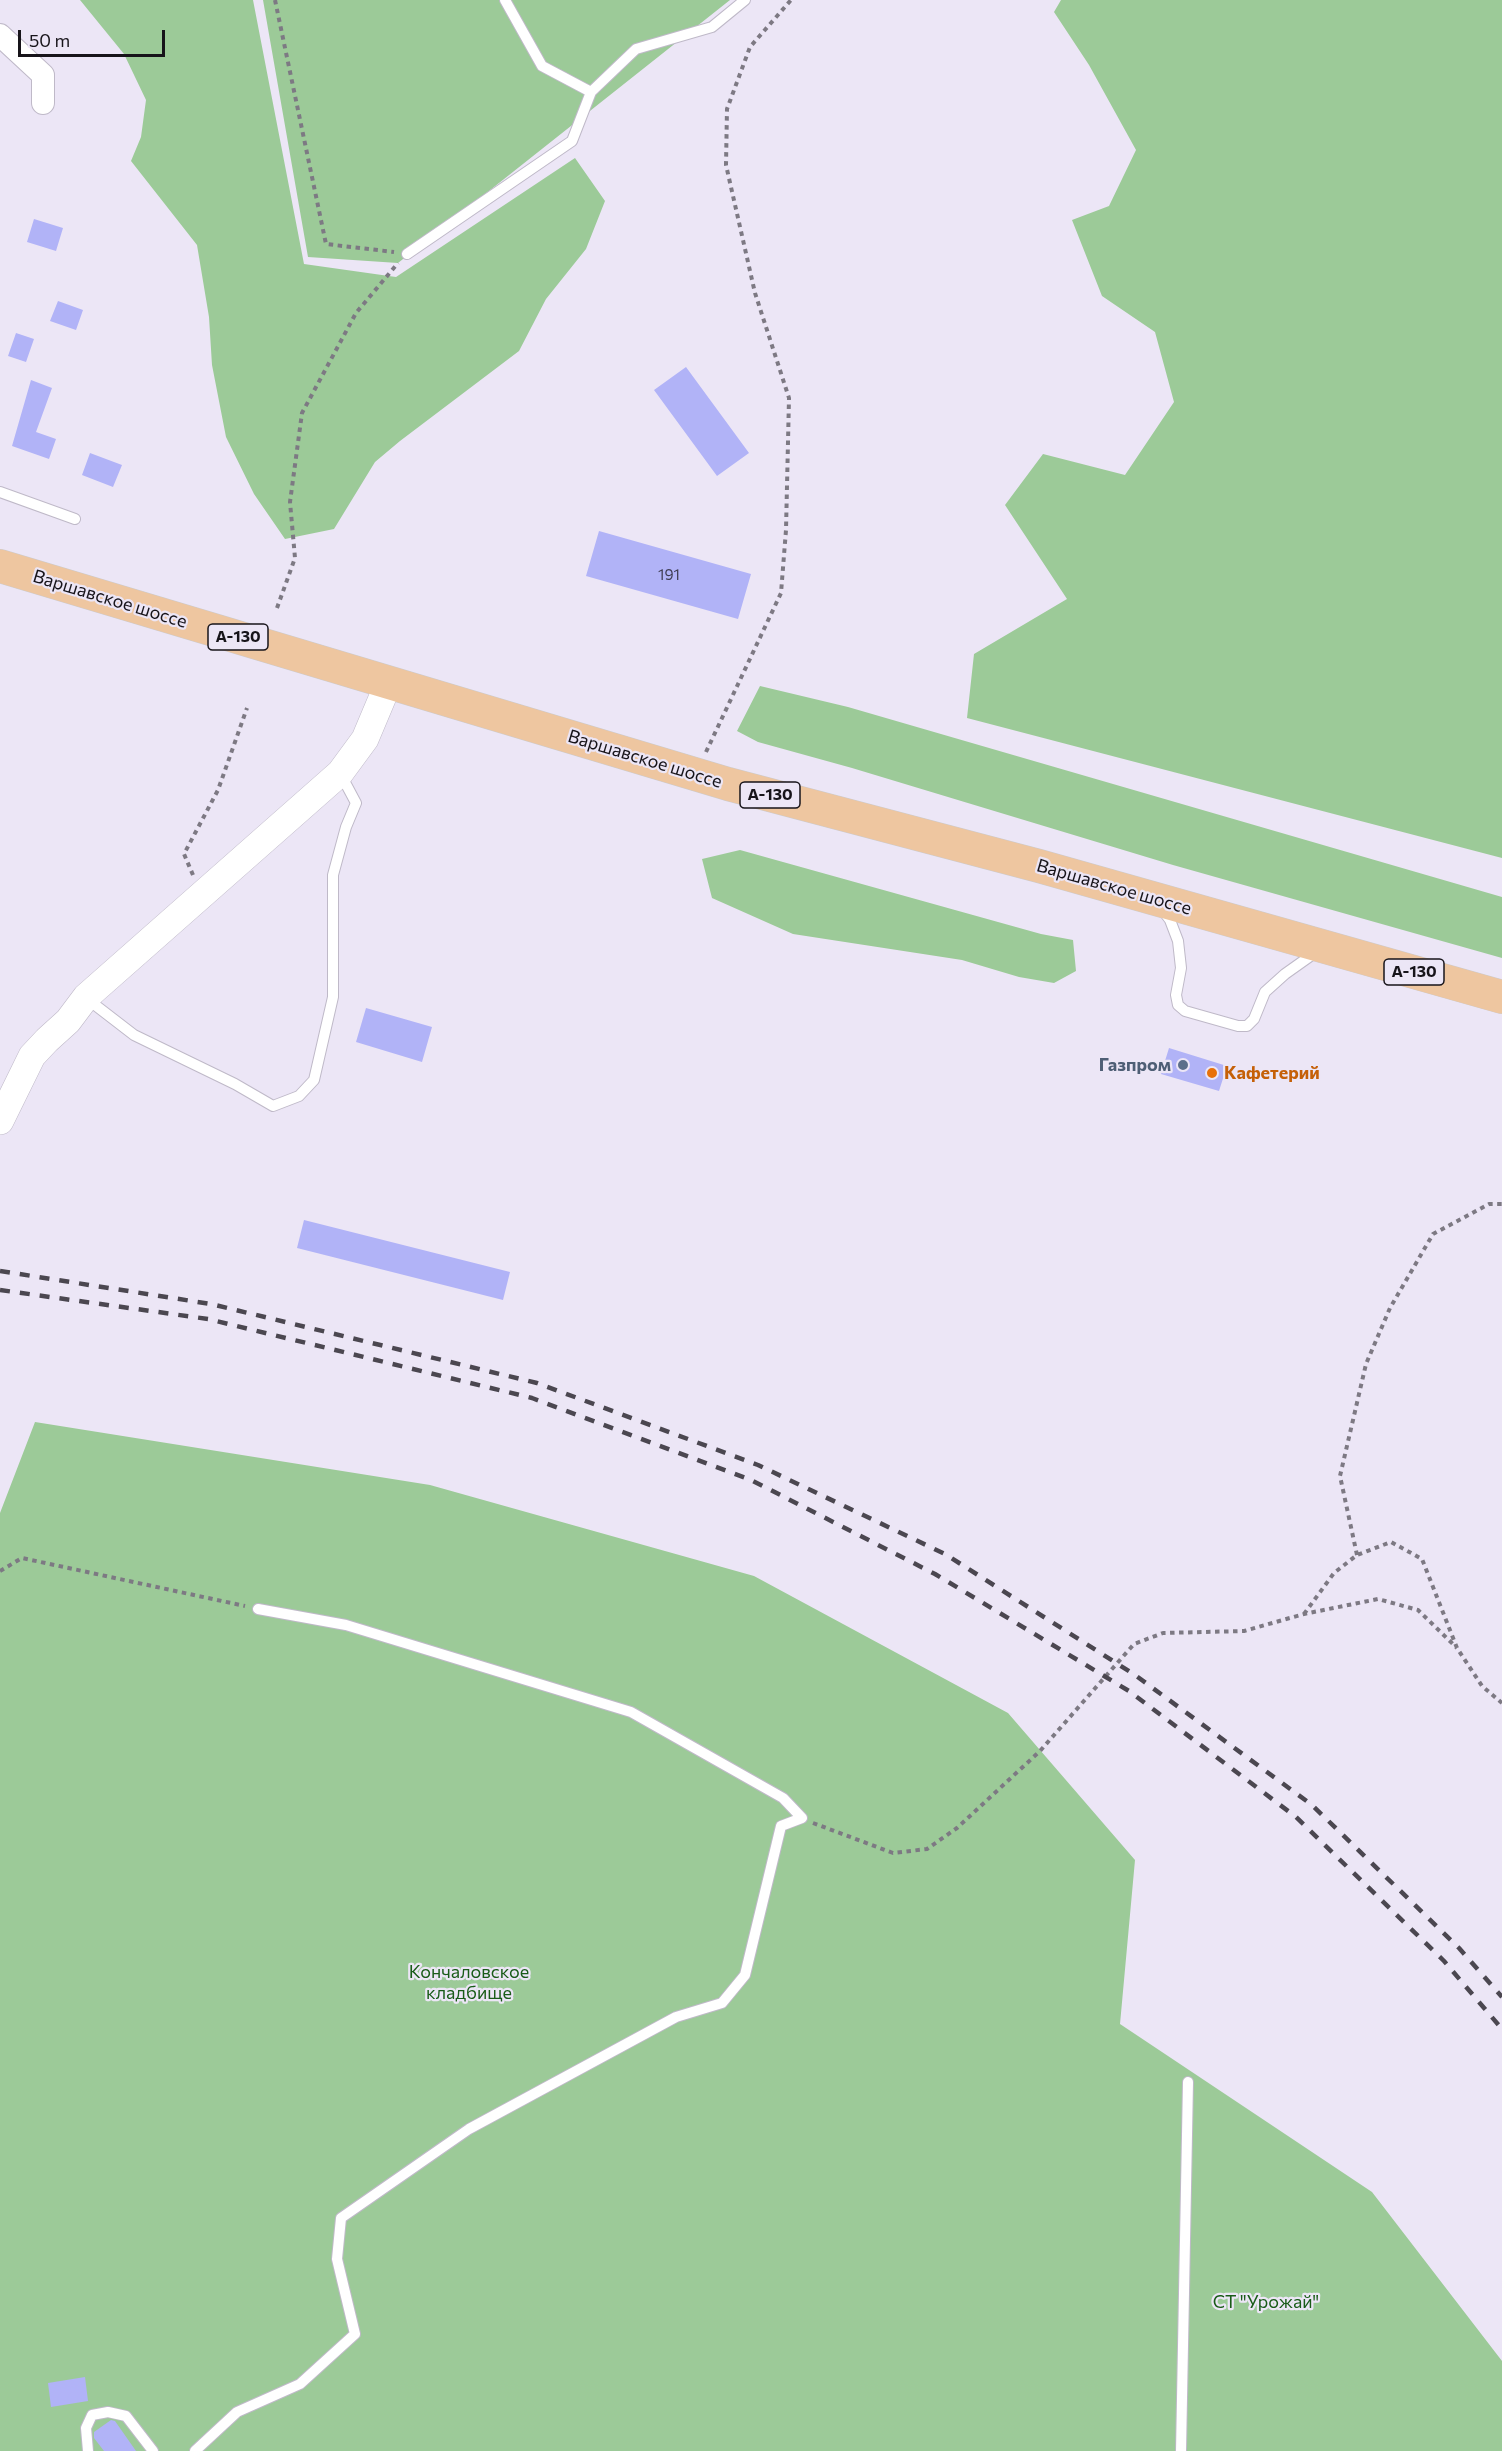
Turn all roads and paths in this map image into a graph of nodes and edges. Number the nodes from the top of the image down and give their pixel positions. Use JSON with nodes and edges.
{"nodes":[{"id":1,"x":275,"y":0,"type":"edge"},
{"id":2,"x":505,"y":0,"type":"edge"},
{"id":3,"x":745,"y":0,"type":"edge"},
{"id":4,"x":791,"y":0,"type":"edge"},
{"id":5,"x":0,"y":35,"type":"edge"},
{"id":6,"x":591,"y":92,"type":"junction"},
{"id":7,"x":43,"y":103,"type":"dead end"},
{"id":8,"x":407,"y":254,"type":"junction"},
{"id":9,"x":0,"y":492,"type":"edge"},
{"id":10,"x":75,"y":519,"type":"dead end"},
{"id":11,"x":0,"y":566,"type":"edge"},
{"id":12,"x":277,"y":608,"type":"dead end"},
{"id":13,"x":388,"y":682,"type":"junction"},
{"id":14,"x":247,"y":708,"type":"dead end"},
{"id":15,"x":340,"y":773,"type":"junction"},
{"id":16,"x":696,"y":774,"type":"junction"},
{"id":17,"x":202,"y":894,"type":"junction"},
{"id":18,"x":1155,"y":898,"type":"junction"},
{"id":19,"x":1326,"y":947,"type":"junction"},
{"id":20,"x":86,"y":997,"type":"junction"},
{"id":21,"x":1502,"y":997,"type":"edge"},
{"id":22,"x":0,"y":1121,"type":"edge"},
{"id":23,"x":1502,"y":1204,"type":"edge"},
{"id":24,"x":1357,"y":1555,"type":"junction"},
{"id":25,"x":0,"y":1571,"type":"edge"},
{"id":26,"x":258,"y":1609,"type":"joint"},
{"id":27,"x":1304,"y":1614,"type":"junction"},
{"id":28,"x":1457,"y":1648,"type":"junction"},
{"id":29,"x":1502,"y":1703,"type":"edge"},
{"id":30,"x":802,"y":1818,"type":"junction"},
{"id":31,"x":1188,"y":2082,"type":"dead end"},
{"id":32,"x":88,"y":2451,"type":"edge"},
{"id":33,"x":153,"y":2451,"type":"edge"},
{"id":34,"x":195,"y":2451,"type":"edge"},
{"id":35,"x":1181,"y":2451,"type":"edge"}],
"edges":[{"from":1,"to":8,"type":"path"},
{"from":2,"to":6,"type":"lane"},
{"from":3,"to":6,"type":"lane"},
{"from":4,"to":16,"type":"path"},
{"from":5,"to":7,"type":"street"},
{"from":6,"to":8,"type":"lane"},
{"from":8,"to":12,"type":"path"},
{"from":9,"to":10,"type":"lane"},
{"from":11,"to":13,"type":"main road","name":"Варшавское шоссе","number":"А-130"},
{"from":13,"to":15,"type":"street"},
{"from":13,"to":16,"type":"main road","name":"Варшавское шоссе","number":"А-130"},
{"from":14,"to":17,"type":"path"},
{"from":15,"to":17,"type":"street"},
{"from":15,"to":20,"type":"lane"},
{"from":16,"to":18,"type":"main road","name":"Варшавское шоссе","number":"А-130"},
{"from":17,"to":20,"type":"street"},
{"from":18,"to":19,"type":"main road","name":"Варшавское шоссе","number":"А-130"},
{"from":18,"to":19,"type":"lane"},
{"from":19,"to":21,"type":"main road","name":"Варшавское шоссе","number":"А-130"},
{"from":20,"to":22,"type":"street"},
{"from":23,"to":24,"type":"path"},
{"from":24,"to":27,"type":"path"},
{"from":24,"to":28,"type":"path"},
{"from":25,"to":26,"type":"path"},
{"from":26,"to":30,"type":"lane"},
{"from":27,"to":28,"type":"path"},
{"from":27,"to":30,"type":"path"},
{"from":28,"to":29,"type":"path"},
{"from":30,"to":34,"type":"lane"},
{"from":31,"to":35,"type":"lane"},
{"from":32,"to":33,"type":"lane"}]}
